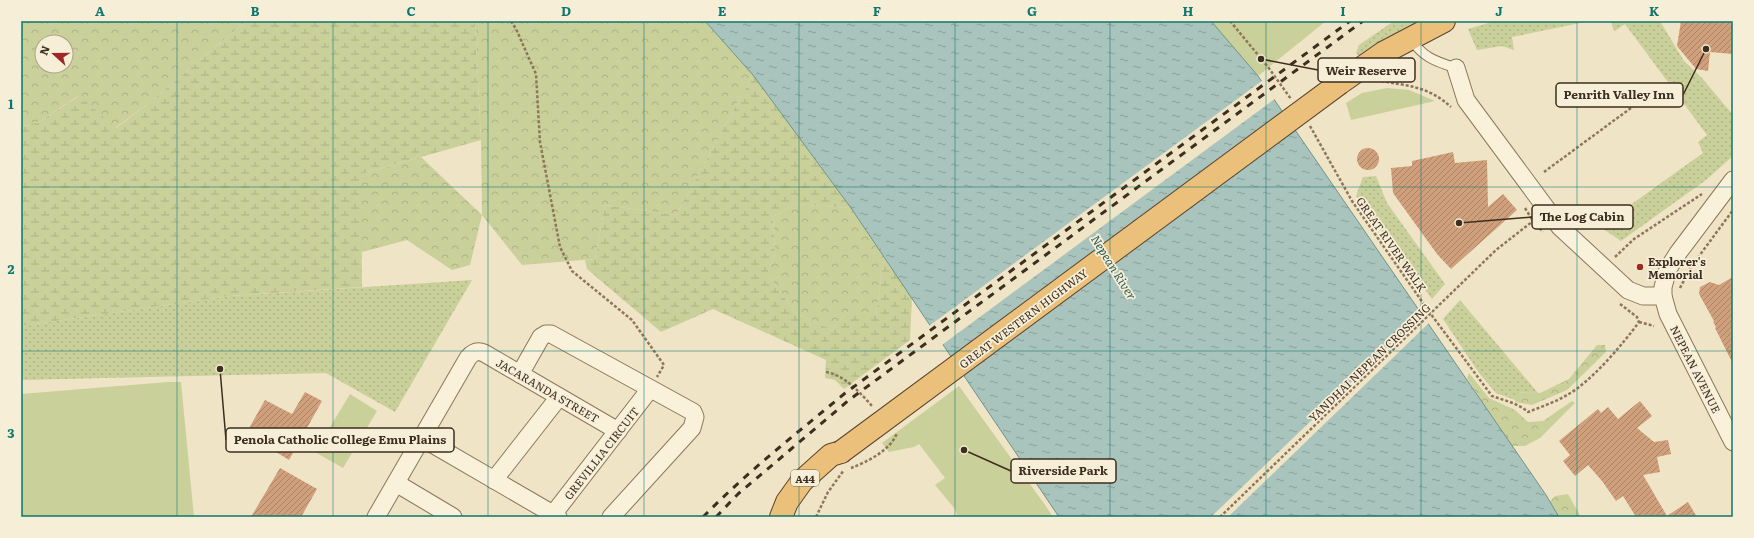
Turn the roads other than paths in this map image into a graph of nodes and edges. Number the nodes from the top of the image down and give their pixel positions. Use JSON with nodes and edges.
{"nodes":[{"id":1,"x":1444,"y":21,"type":"edge"},
{"id":2,"x":1410,"y":37,"type":"junction"},
{"id":3,"x":1456,"y":68,"type":"joint"},
{"id":4,"x":1733,"y":180,"type":"edge"},
{"id":5,"x":1670,"y":294,"type":"junction"},
{"id":6,"x":520,"y":374,"type":"junction"},
{"id":7,"x":650,"y":389,"type":"junction"},
{"id":8,"x":559,"y":397,"type":"junction"},
{"id":9,"x":618,"y":431,"type":"junction"},
{"id":10,"x":422,"y":438,"type":"junction"},
{"id":11,"x":1733,"y":442,"type":"edge"},
{"id":12,"x":844,"y":459,"type":"junction"},
{"id":13,"x":494,"y":480,"type":"junction"},
{"id":14,"x":396,"y":483,"type":"junction"},
{"id":15,"x":554,"y":516,"type":"edge"},
{"id":16,"x":376,"y":517,"type":"edge"},
{"id":17,"x":453,"y":517,"type":"edge"},
{"id":18,"x":611,"y":517,"type":"edge"},
{"id":19,"x":781,"y":517,"type":"edge"},
{"id":20,"x":792,"y":517,"type":"edge"}],
"edges":[{"from":1,"to":2,"type":"highway","number":"A44"},
{"from":2,"to":3,"type":"lane"},
{"from":2,"to":12,"type":"highway","name":"GREAT WESTERN HIGHWAY","number":"A44","bridge":true},
{"from":3,"to":5,"type":"street"},
{"from":4,"to":5,"type":"street"},
{"from":5,"to":11,"type":"street","name":"NEPEAN AVENUE"},
{"from":6,"to":7,"type":"street"},
{"from":6,"to":8,"type":"street","name":"JACARANDA STREET"},
{"from":6,"to":10,"type":"street","name":"JACARANDA STREET"},
{"from":7,"to":9,"type":"street","name":"GREVILLIA CIRCUIT"},
{"from":7,"to":18,"type":"street"},
{"from":8,"to":9,"type":"street","name":"JACARANDA STREET"},
{"from":8,"to":13,"type":"street"},
{"from":9,"to":15,"type":"street","name":"GREVILLIA CIRCUIT"},
{"from":10,"to":13,"type":"street"},
{"from":10,"to":14,"type":"street"},
{"from":12,"to":19,"type":"highway","name":"GREAT WESTERN HIGHWAY","number":"A44"},
{"from":12,"to":20,"type":"highway","name":"GREAT WESTERN HIGHWAY","number":"A44"},
{"from":13,"to":15,"type":"street"},
{"from":14,"to":16,"type":"street"},
{"from":14,"to":17,"type":"street"}]}
